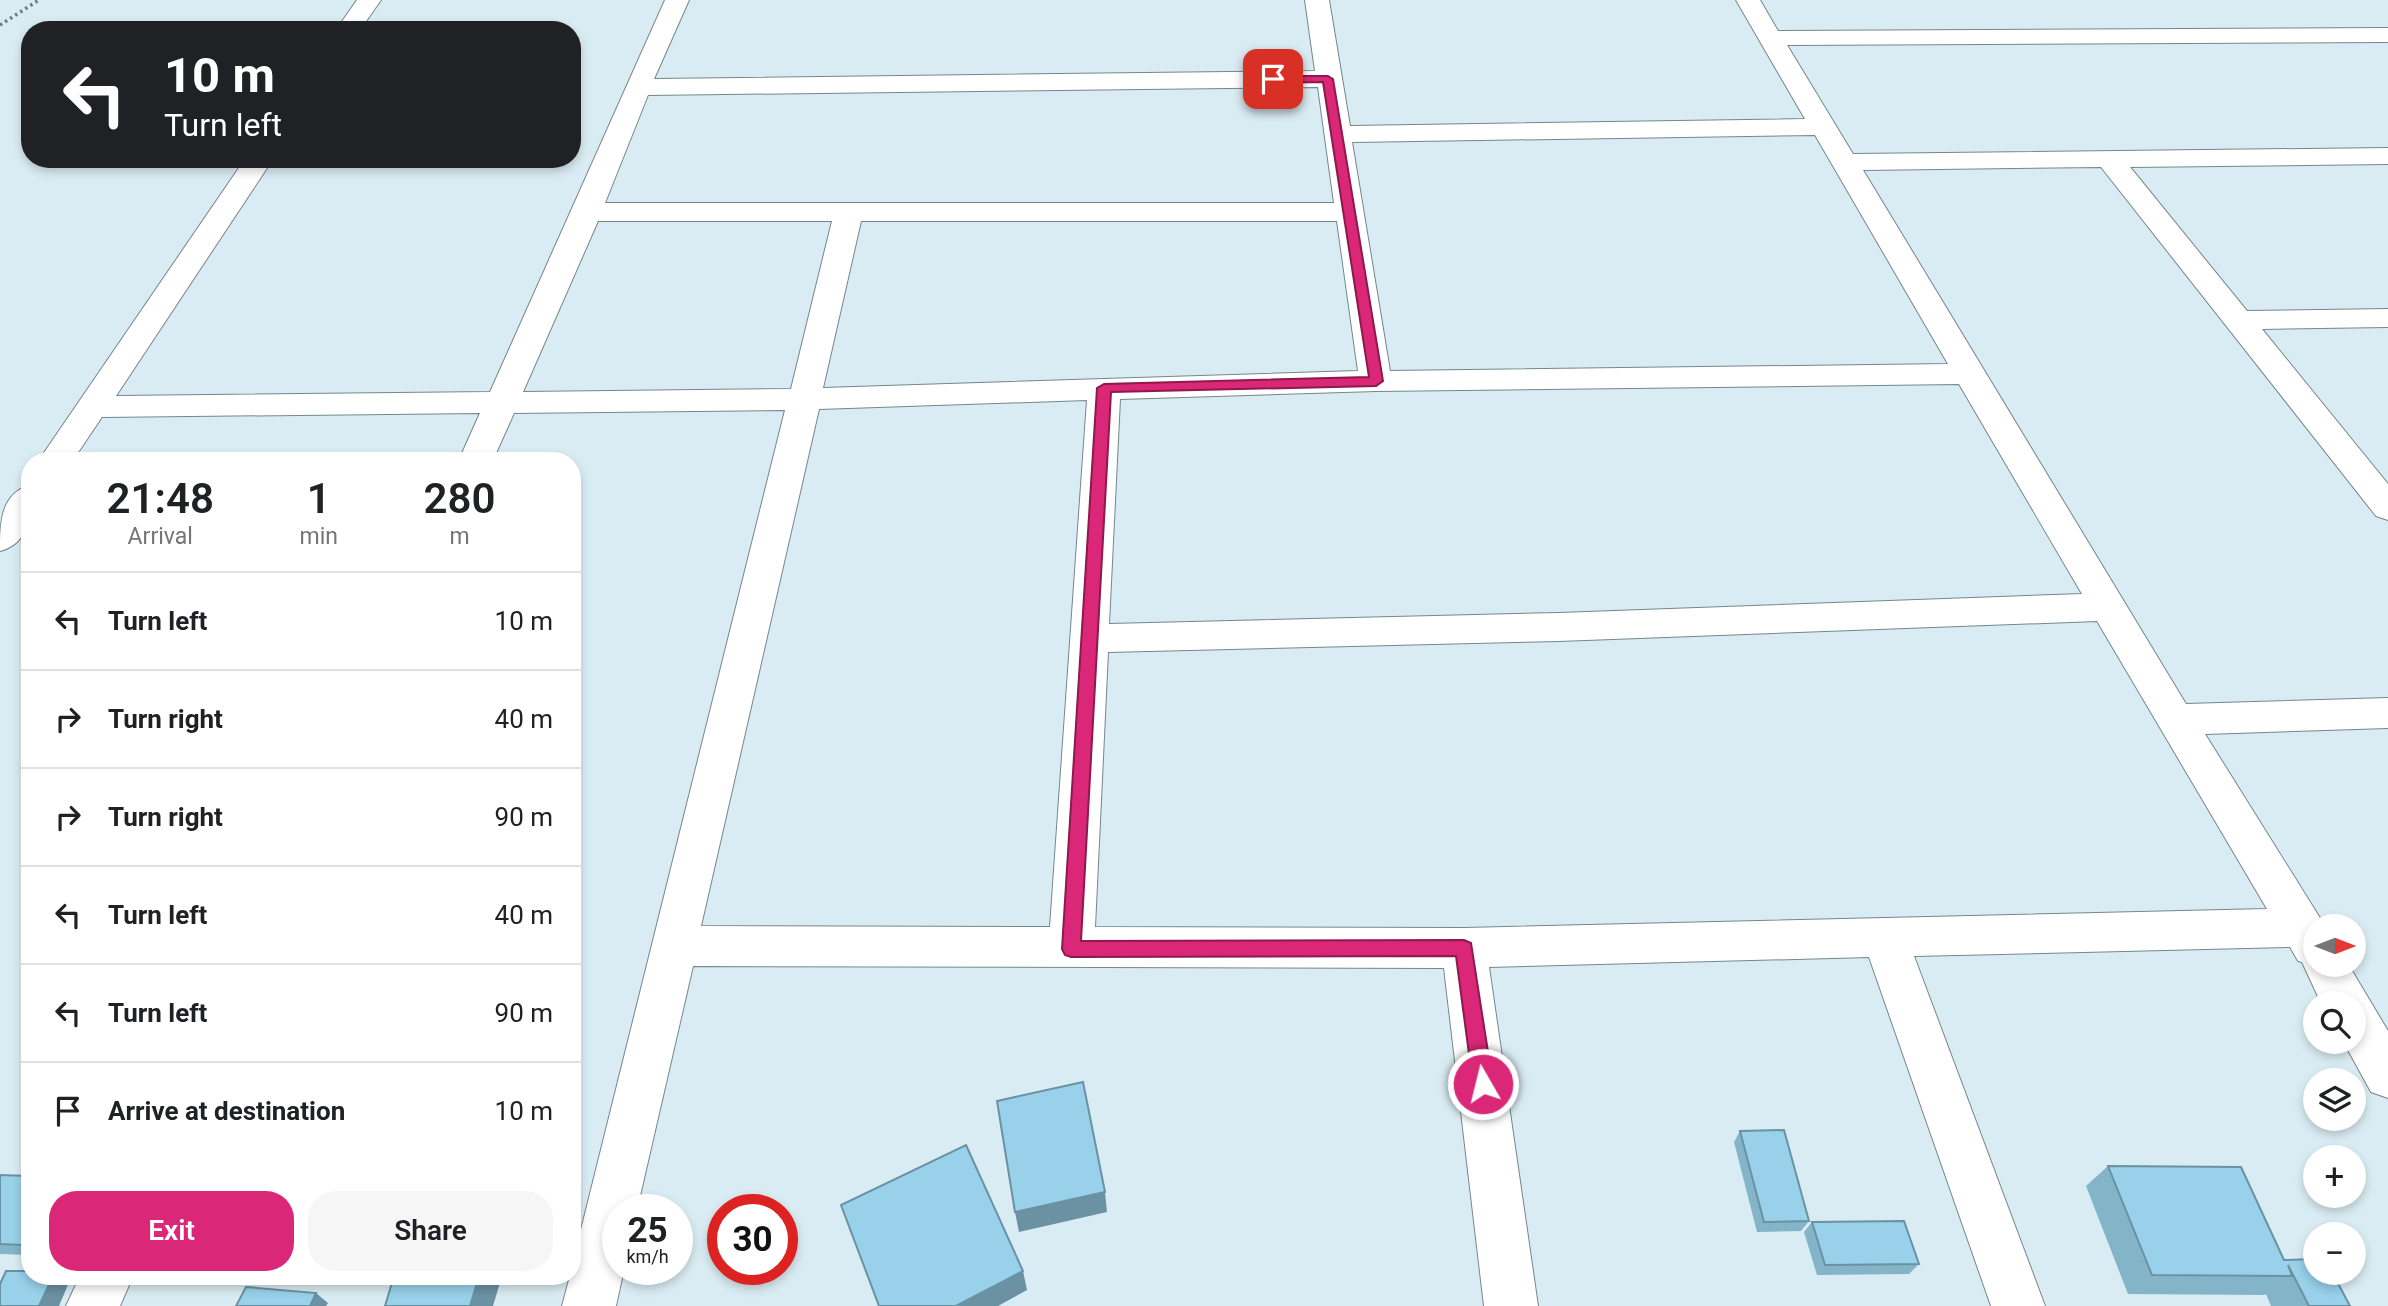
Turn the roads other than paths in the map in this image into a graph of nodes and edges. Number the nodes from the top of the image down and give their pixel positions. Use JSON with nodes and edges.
{"nodes":[{"id":1,"x":369,"y":0,"type":"edge"},
{"id":2,"x":677,"y":0,"type":"edge"},
{"id":3,"x":1317,"y":0,"type":"edge"},
{"id":4,"x":1748,"y":0,"type":"edge"},
{"id":5,"x":354,"y":21,"type":"edge"},
{"id":6,"x":2388,"y":35,"type":"edge"},
{"id":7,"x":1771,"y":38,"type":"junction"},
{"id":8,"x":1328,"y":79,"type":"junction"},
{"id":9,"x":638,"y":87,"type":"junction"},
{"id":10,"x":1822,"y":127,"type":"junction"},
{"id":11,"x":1338,"y":134,"type":"junction"},
{"id":12,"x":2388,"y":156,"type":"edge"},
{"id":13,"x":2109,"y":159,"type":"junction"},
{"id":14,"x":1842,"y":162,"type":"junction"},
{"id":15,"x":253,"y":168,"type":"edge"},
{"id":16,"x":849,"y":211,"type":"junction"},
{"id":17,"x":587,"y":212,"type":"junction"},
{"id":18,"x":1349,"y":212,"type":"junction"},
{"id":19,"x":2388,"y":317,"type":"edge"},
{"id":20,"x":2238,"y":320,"type":"junction"},
{"id":21,"x":1972,"y":374,"type":"junction"},
{"id":22,"x":1376,"y":381,"type":"junction"},
{"id":23,"x":1104,"y":388,"type":"junction"},
{"id":24,"x":804,"y":399,"type":"junction"},
{"id":25,"x":502,"y":403,"type":"junction"},
{"id":26,"x":93,"y":407,"type":"junction"},
{"id":27,"x":62,"y":452,"type":"edge"},
{"id":28,"x":480,"y":452,"type":"edge"},
{"id":29,"x":2388,"y":508,"type":"edge"},
{"id":30,"x":21,"y":510,"type":"edge"},
{"id":31,"x":0,"y":539,"type":"edge"},
{"id":32,"x":2110,"y":607,"type":"junction"},
{"id":33,"x":1091,"y":638,"type":"junction"},
{"id":34,"x":2388,"y":713,"type":"edge"},
{"id":35,"x":2175,"y":720,"type":"junction"},
{"id":36,"x":2303,"y":929,"type":"edge"},
{"id":37,"x":1885,"y":938,"type":"junction"},
{"id":38,"x":673,"y":946,"type":"junction"},
{"id":39,"x":2303,"y":947,"type":"edge"},
{"id":40,"x":1464,"y":948,"type":"junction"},
{"id":41,"x":1071,"y":949,"type":"junction"},
{"id":42,"x":2366,"y":1037,"type":"edge"},
{"id":43,"x":2388,"y":1076,"type":"edge"},
{"id":44,"x":103,"y":1285,"type":"edge"},
{"id":45,"x":93,"y":1306,"type":"edge"},
{"id":46,"x":589,"y":1306,"type":"edge"},
{"id":47,"x":1511,"y":1306,"type":"edge"},
{"id":48,"x":2018,"y":1306,"type":"edge"}],
"edges":[{"from":1,"to":5,"type":"street"},
{"from":2,"to":9,"type":"street"},
{"from":3,"to":8,"type":"street"},
{"from":4,"to":7,"type":"street"},
{"from":6,"to":7,"type":"street"},
{"from":7,"to":10,"type":"street"},
{"from":8,"to":9,"type":"street"},
{"from":8,"to":11,"type":"street"},
{"from":9,"to":17,"type":"street"},
{"from":10,"to":11,"type":"street"},
{"from":10,"to":14,"type":"street"},
{"from":11,"to":18,"type":"street"},
{"from":12,"to":13,"type":"street"},
{"from":13,"to":14,"type":"street"},
{"from":13,"to":20,"type":"street"},
{"from":14,"to":21,"type":"street"},
{"from":15,"to":26,"type":"street"},
{"from":16,"to":17,"type":"street"},
{"from":16,"to":18,"type":"street"},
{"from":16,"to":24,"type":"street"},
{"from":17,"to":25,"type":"street"},
{"from":18,"to":22,"type":"street"},
{"from":19,"to":20,"type":"street"},
{"from":20,"to":29,"type":"street"},
{"from":21,"to":22,"type":"street"},
{"from":21,"to":32,"type":"street"},
{"from":22,"to":23,"type":"street"},
{"from":23,"to":24,"type":"street"},
{"from":23,"to":33,"type":"street"},
{"from":24,"to":25,"type":"street"},
{"from":24,"to":38,"type":"street"},
{"from":25,"to":26,"type":"street"},
{"from":25,"to":28,"type":"street"},
{"from":26,"to":27,"type":"street"},
{"from":30,"to":31,"type":"street"},
{"from":32,"to":33,"type":"street"},
{"from":32,"to":35,"type":"street"},
{"from":33,"to":41,"type":"street"},
{"from":34,"to":35,"type":"street"},
{"from":35,"to":36,"type":"street"},
{"from":37,"to":39,"type":"street"},
{"from":37,"to":40,"type":"street"},
{"from":37,"to":48,"type":"street"},
{"from":38,"to":41,"type":"street"},
{"from":38,"to":46,"type":"street"},
{"from":40,"to":41,"type":"street"},
{"from":40,"to":47,"type":"street"},
{"from":42,"to":43,"type":"street"},
{"from":44,"to":45,"type":"street"}]}
